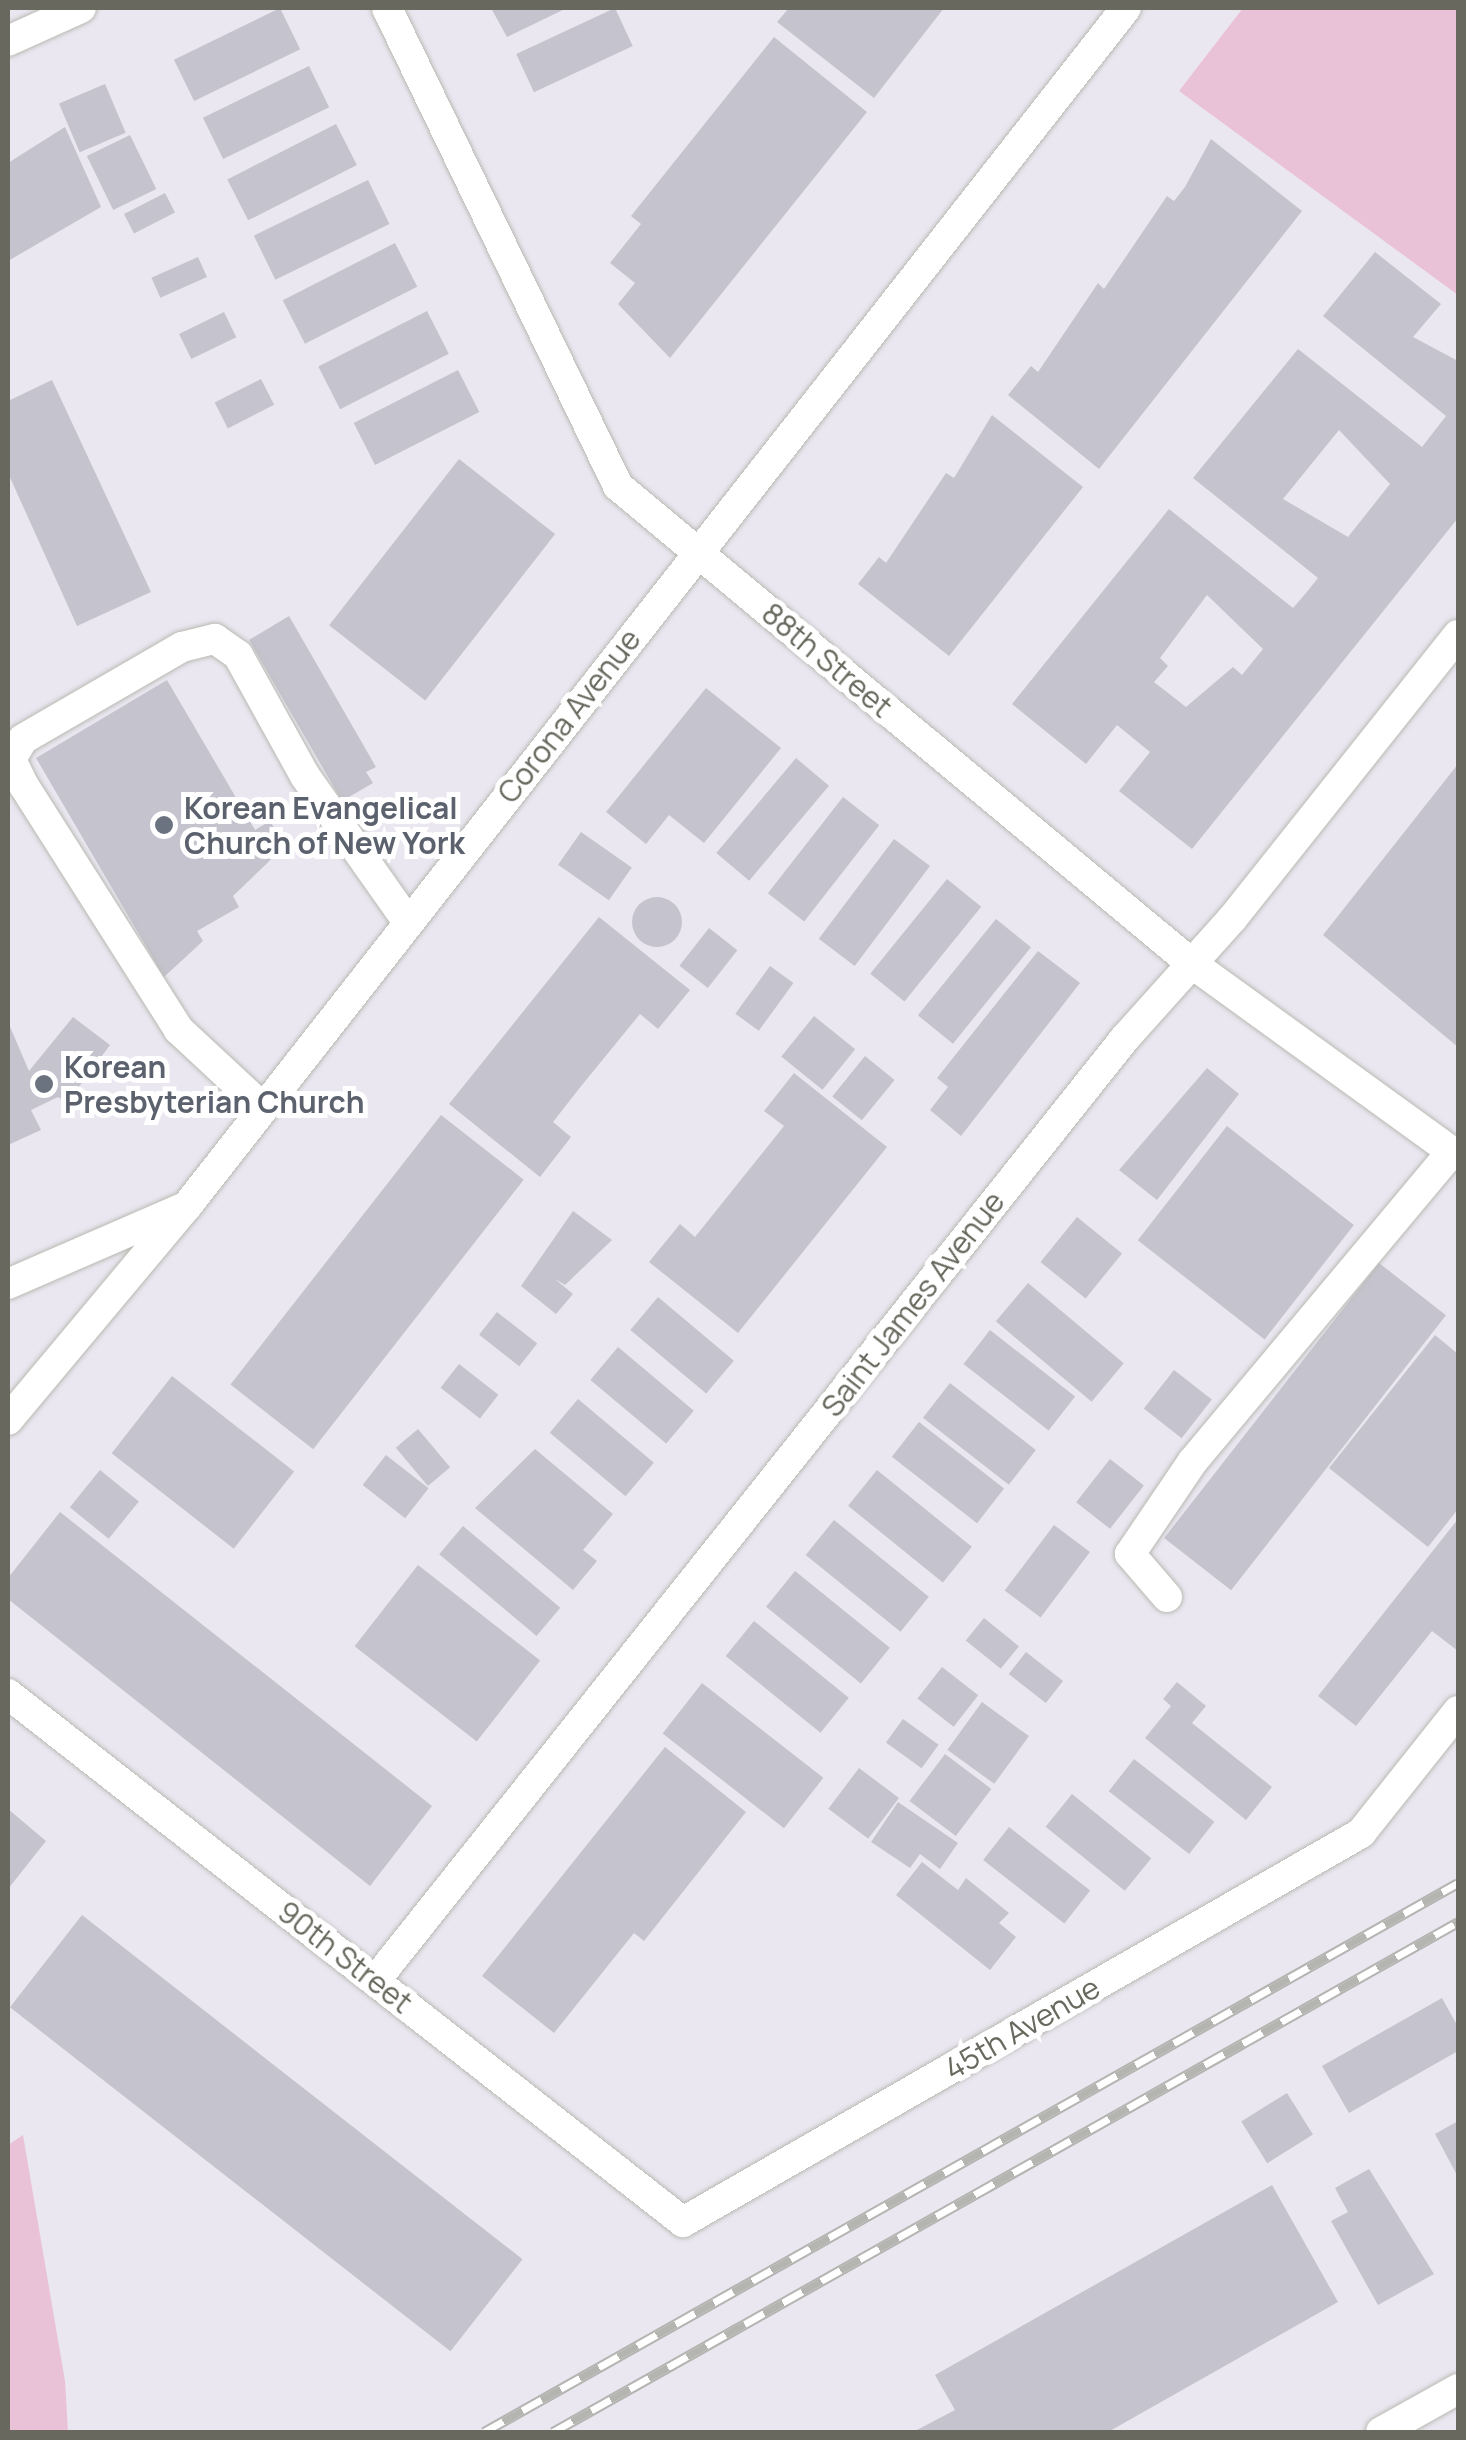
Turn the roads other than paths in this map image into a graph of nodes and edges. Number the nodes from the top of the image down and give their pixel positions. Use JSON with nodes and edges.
{"nodes":[{"id":1,"x":82,"y":8,"type":"edge"},
{"id":2,"x":386,"y":8,"type":"edge"},
{"id":3,"x":1126,"y":8,"type":"edge"},
{"id":4,"x":8,"y":41,"type":"edge"},
{"id":5,"x":696,"y":553,"type":"junction"},
{"id":6,"x":1458,"y":635,"type":"edge"},
{"id":7,"x":408,"y":922,"type":"junction"},
{"id":8,"x":1191,"y":964,"type":"junction"},
{"id":9,"x":263,"y":1108,"type":"junction"},
{"id":10,"x":1455,"y":1154,"type":"edge"},
{"id":11,"x":188,"y":1206,"type":"junction"},
{"id":12,"x":8,"y":1284,"type":"edge"},
{"id":13,"x":8,"y":1420,"type":"edge"},
{"id":14,"x":1167,"y":1597,"type":"dead end"},
{"id":15,"x":8,"y":1694,"type":"edge"},
{"id":16,"x":1458,"y":1711,"type":"edge"},
{"id":17,"x":375,"y":1980,"type":"junction"},
{"id":18,"x":683,"y":2222,"type":"joint"},
{"id":19,"x":1458,"y":2389,"type":"edge"},
{"id":20,"x":1381,"y":2432,"type":"edge"}],
"edges":[{"from":1,"to":4,"type":"street"},
{"from":2,"to":5,"type":"street","name":"88th Street"},
{"from":3,"to":5,"type":"street","name":"Corona Avenue"},
{"from":5,"to":7,"type":"street","name":"Corona Avenue"},
{"from":5,"to":8,"type":"street","name":"88th Street"},
{"from":6,"to":8,"type":"street","name":"Saint James Avenue"},
{"from":7,"to":9,"type":"street","name":"Corona Avenue"},
{"from":7,"to":9,"type":"street"},
{"from":8,"to":10,"type":"street","name":"88th Street"},
{"from":8,"to":17,"type":"street","name":"Saint James Avenue"},
{"from":9,"to":11,"type":"street","name":"Corona Avenue"},
{"from":10,"to":14,"type":"street"},
{"from":11,"to":12,"type":"street"},
{"from":11,"to":13,"type":"street","name":"Corona Avenue"},
{"from":15,"to":17,"type":"street","name":"90th Street"},
{"from":16,"to":18,"type":"street","name":"45th Avenue"},
{"from":17,"to":18,"type":"street","name":"90th Street"},
{"from":19,"to":20,"type":"street"}]}
